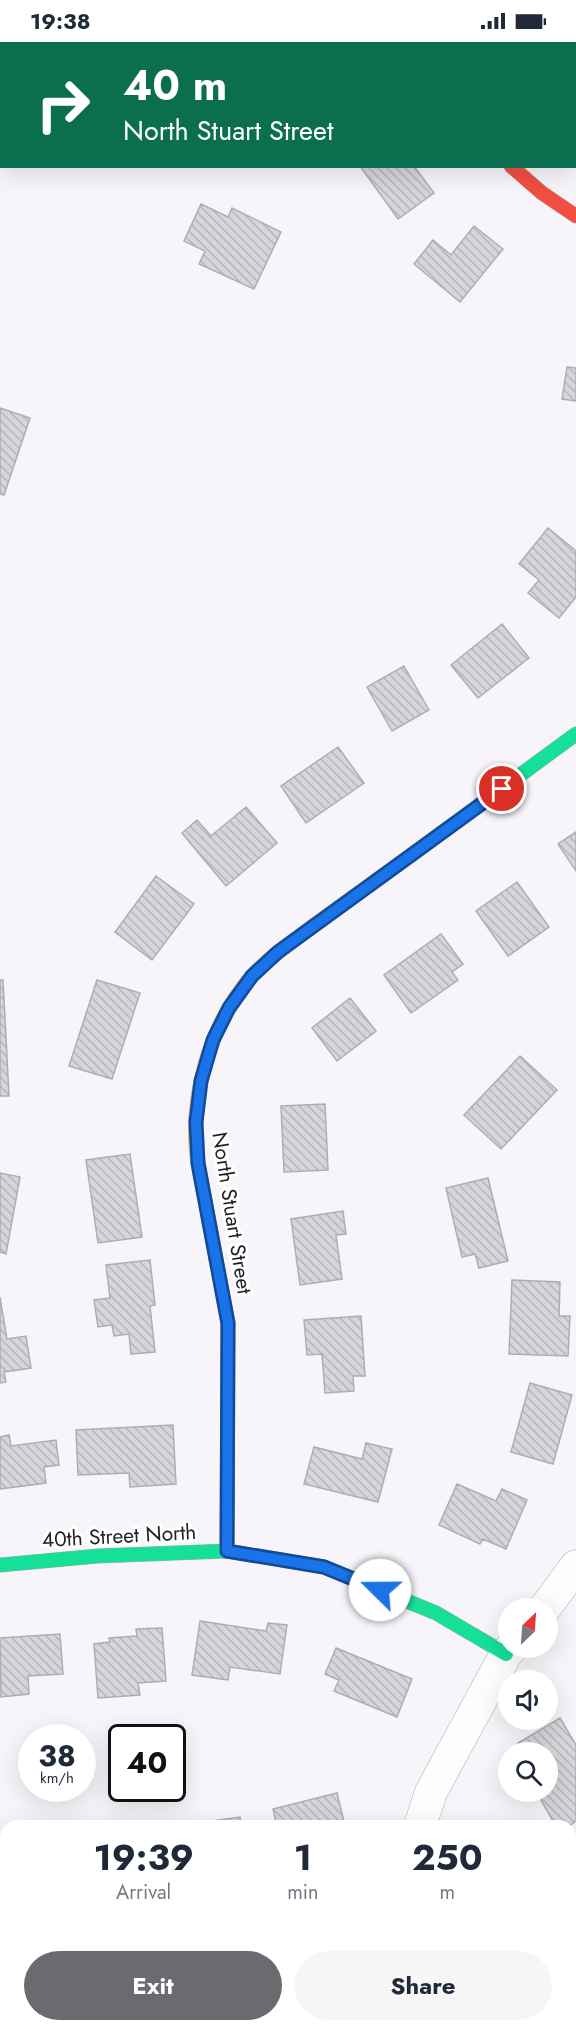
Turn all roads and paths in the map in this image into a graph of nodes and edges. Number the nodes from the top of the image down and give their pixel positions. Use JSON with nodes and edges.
{"nodes":[{"id":1,"x":513,"y":168,"type":"edge"},
{"id":2,"x":576,"y":216,"type":"edge"},
{"id":3,"x":576,"y":734,"type":"edge"},
{"id":4,"x":227,"y":1551,"type":"junction"},
{"id":5,"x":0,"y":1565,"type":"edge"},
{"id":6,"x":576,"y":1566,"type":"edge"},
{"id":7,"x":552,"y":1598,"type":"edge"},
{"id":8,"x":498,"y":1644,"type":"edge"},
{"id":9,"x":505,"y":1658,"type":"edge"},
{"id":10,"x":422,"y":1820,"type":"edge"}],
"edges":[{"from":1,"to":2,"type":"street"},
{"from":3,"to":4,"type":"street","name":"North Stuart Street"},
{"from":4,"to":5,"type":"street","name":"40th Street North"},
{"from":4,"to":8,"type":"street","name":"40th Street North"},
{"from":6,"to":7,"type":"street"},
{"from":9,"to":10,"type":"street"}]}
